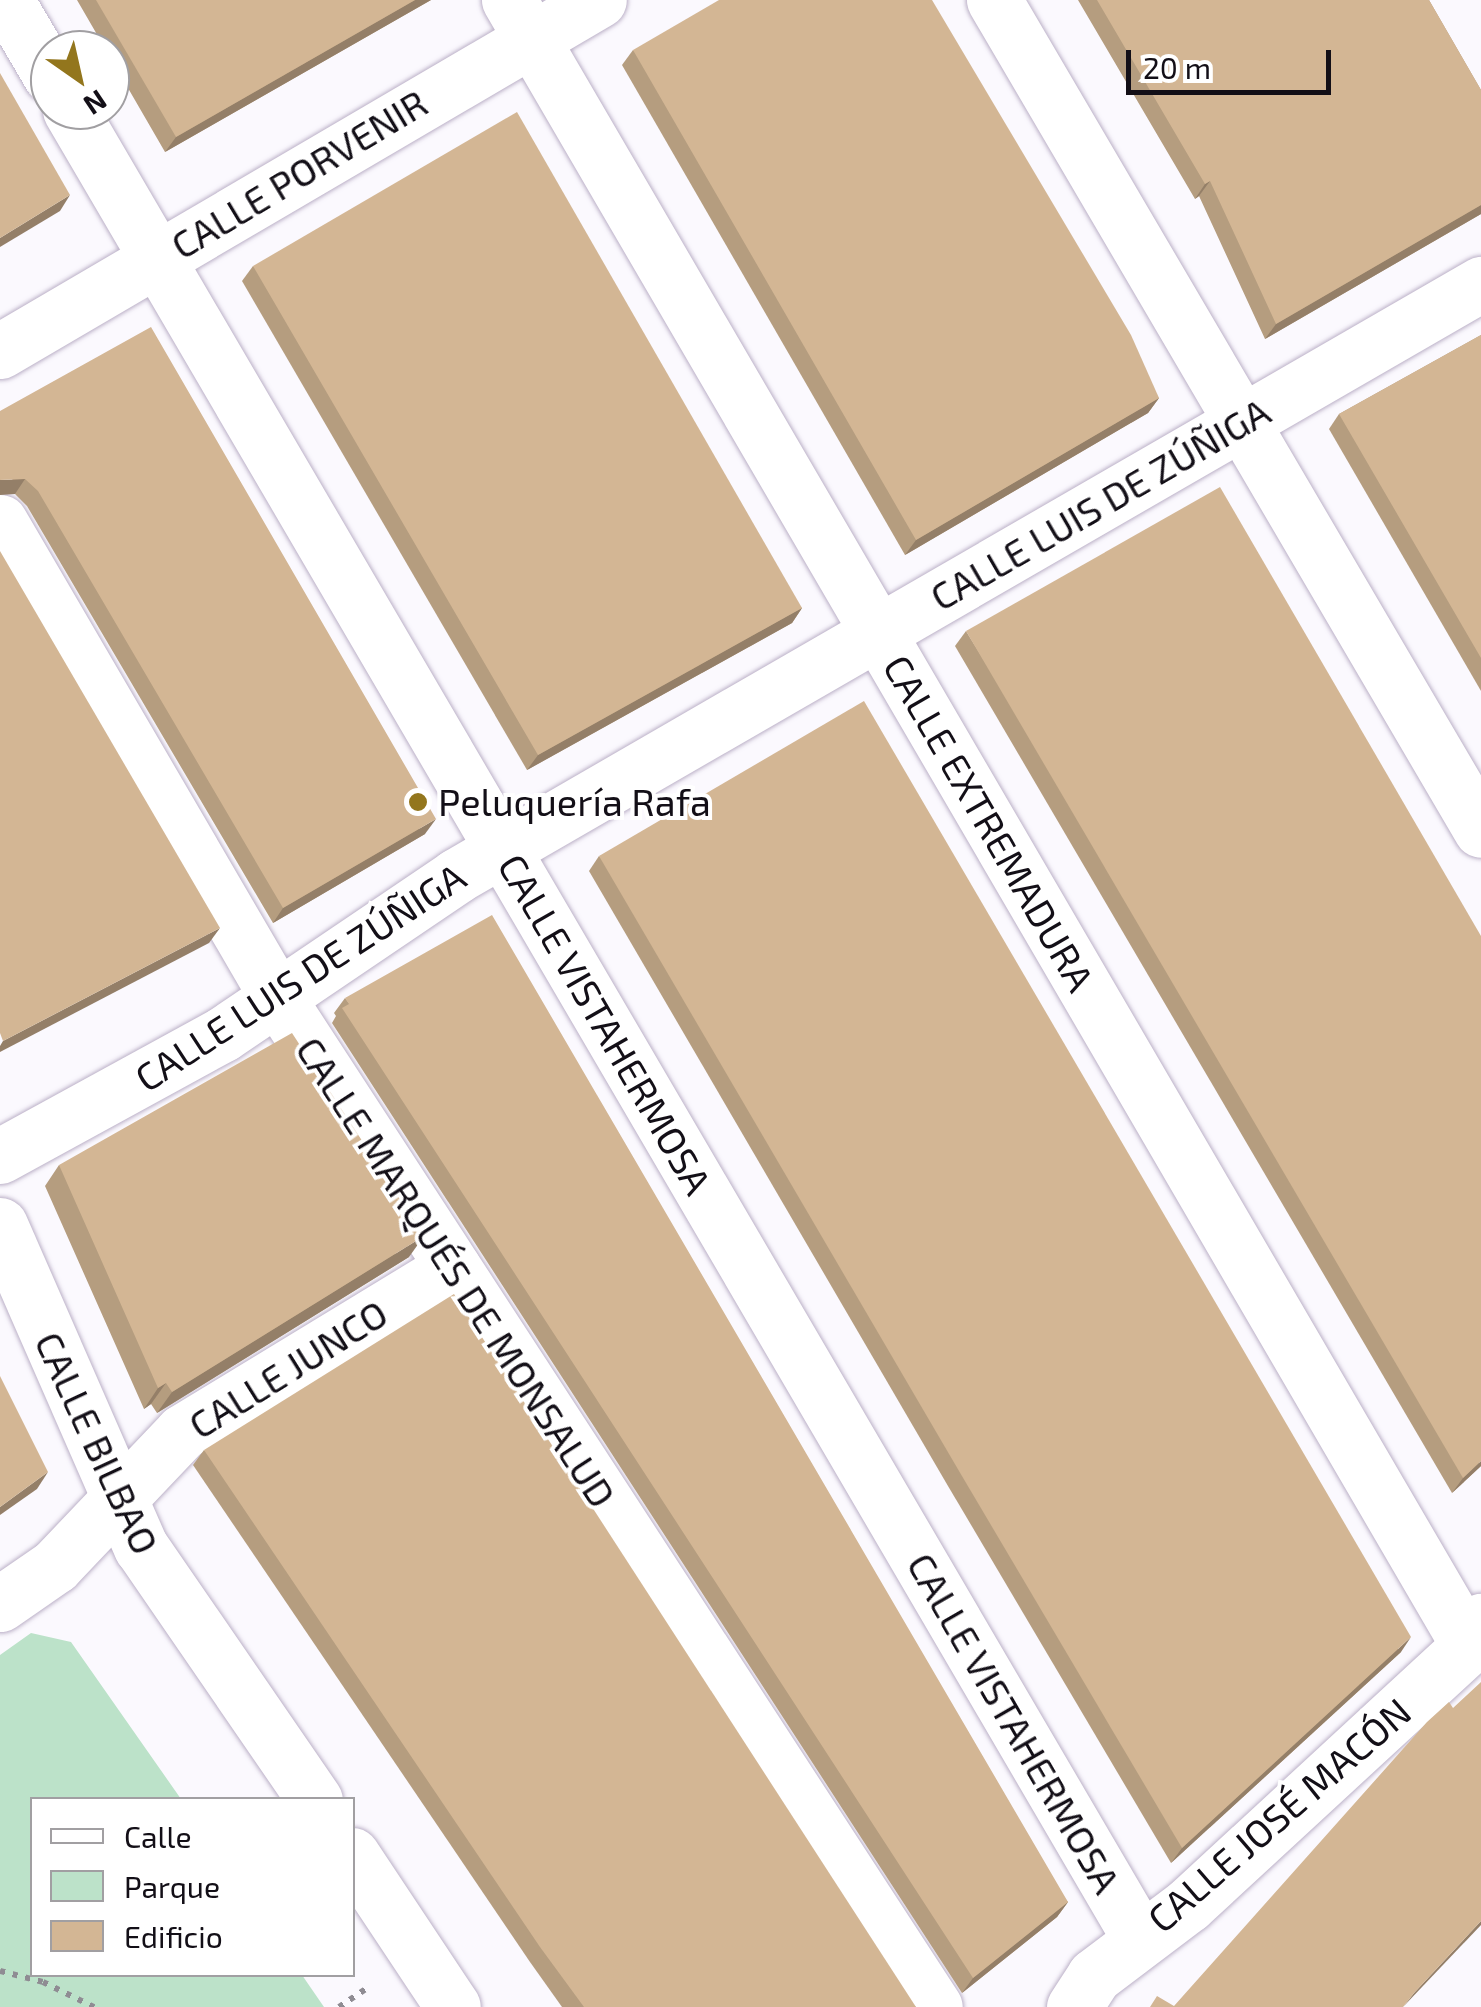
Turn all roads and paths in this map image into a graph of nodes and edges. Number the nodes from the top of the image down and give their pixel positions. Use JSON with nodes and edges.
{"nodes":[{"id":1,"x":6,"y":0,"type":"edge"},
{"id":2,"x":600,"y":0,"type":"edge"},
{"id":3,"x":994,"y":0,"type":"edge"},
{"id":4,"x":520,"y":20,"type":"edge"},
{"id":5,"x":30,"y":41,"type":"edge"},
{"id":6,"x":82,"y":130,"type":"edge"},
{"id":7,"x":157,"y":258,"type":"junction"},
{"id":8,"x":1481,"y":284,"type":"edge"},
{"id":9,"x":0,"y":351,"type":"edge"},
{"id":10,"x":1242,"y":422,"type":"junction"},
{"id":11,"x":0,"y":522,"type":"edge"},
{"id":12,"x":878,"y":632,"type":"junction"},
{"id":13,"x":1481,"y":830,"type":"edge"},
{"id":14,"x":503,"y":848,"type":"junction"},
{"id":15,"x":276,"y":997,"type":"junction"},
{"id":16,"x":0,"y":1156,"type":"edge"},
{"id":17,"x":0,"y":1225,"type":"edge"},
{"id":18,"x":453,"y":1267,"type":"junction"},
{"id":19,"x":118,"y":1502,"type":"junction"},
{"id":20,"x":0,"y":1604,"type":"edge"},
{"id":21,"x":1475,"y":1633,"type":"edge"},
{"id":22,"x":313,"y":1797,"type":"edge"},
{"id":23,"x":355,"y":1860,"type":"edge"},
{"id":24,"x":1139,"y":1937,"type":"junction"},
{"id":25,"x":0,"y":1972,"type":"edge"},
{"id":26,"x":94,"y":2007,"type":"edge"},
{"id":27,"x":453,"y":2007,"type":"edge"},
{"id":28,"x":935,"y":2007,"type":"edge"},
{"id":29,"x":1074,"y":2007,"type":"edge"}],
"edges":[{"from":1,"to":5,"type":"street"},
{"from":2,"to":4,"type":"street","name":"CALLE PORVENIR"},
{"from":3,"to":10,"type":"street"},
{"from":4,"to":7,"type":"street","name":"CALLE PORVENIR"},
{"from":4,"to":12,"type":"street","name":"CALLE EXTREMADURA"},
{"from":6,"to":7,"type":"street","name":"CALLE VISTAHERMOSA"},
{"from":7,"to":9,"type":"street","name":"CALLE PORVENIR"},
{"from":7,"to":14,"type":"street","name":"CALLE VISTAHERMOSA"},
{"from":8,"to":10,"type":"street","name":"CALLE LUIS DE ZÚÑIGA"},
{"from":10,"to":12,"type":"street","name":"CALLE LUIS DE ZÚÑIGA"},
{"from":10,"to":13,"type":"street"},
{"from":11,"to":15,"type":"street","name":"CALLE MARQUÉS DE MONSALUD"},
{"from":12,"to":14,"type":"street","name":"CALLE LUIS DE ZÚÑIGA"},
{"from":12,"to":21,"type":"street","name":"CALLE EXTREMADURA"},
{"from":14,"to":15,"type":"street","name":"CALLE LUIS DE ZÚÑIGA"},
{"from":14,"to":24,"type":"street","name":"CALLE VISTAHERMOSA"},
{"from":15,"to":16,"type":"street","name":"CALLE LUIS DE ZÚÑIGA"},
{"from":15,"to":18,"type":"street","name":"CALLE MARQUÉS DE MONSALUD"},
{"from":17,"to":19,"type":"street","name":"CALLE BILBAO"},
{"from":18,"to":19,"type":"street","name":"CALLE JUNCO"},
{"from":18,"to":28,"type":"street","name":"CALLE MARQUÉS DE MONSALUD"},
{"from":19,"to":20,"type":"street","name":"CALLE JUNCO"},
{"from":19,"to":22,"type":"street","name":"CALLE BILBAO"},
{"from":21,"to":24,"type":"street","name":"CALLE JOSÉ MACÓN"},
{"from":23,"to":27,"type":"street"},
{"from":24,"to":29,"type":"street","name":"CALLE JOSÉ MACÓN"},
{"from":25,"to":26,"type":"path"}]}
